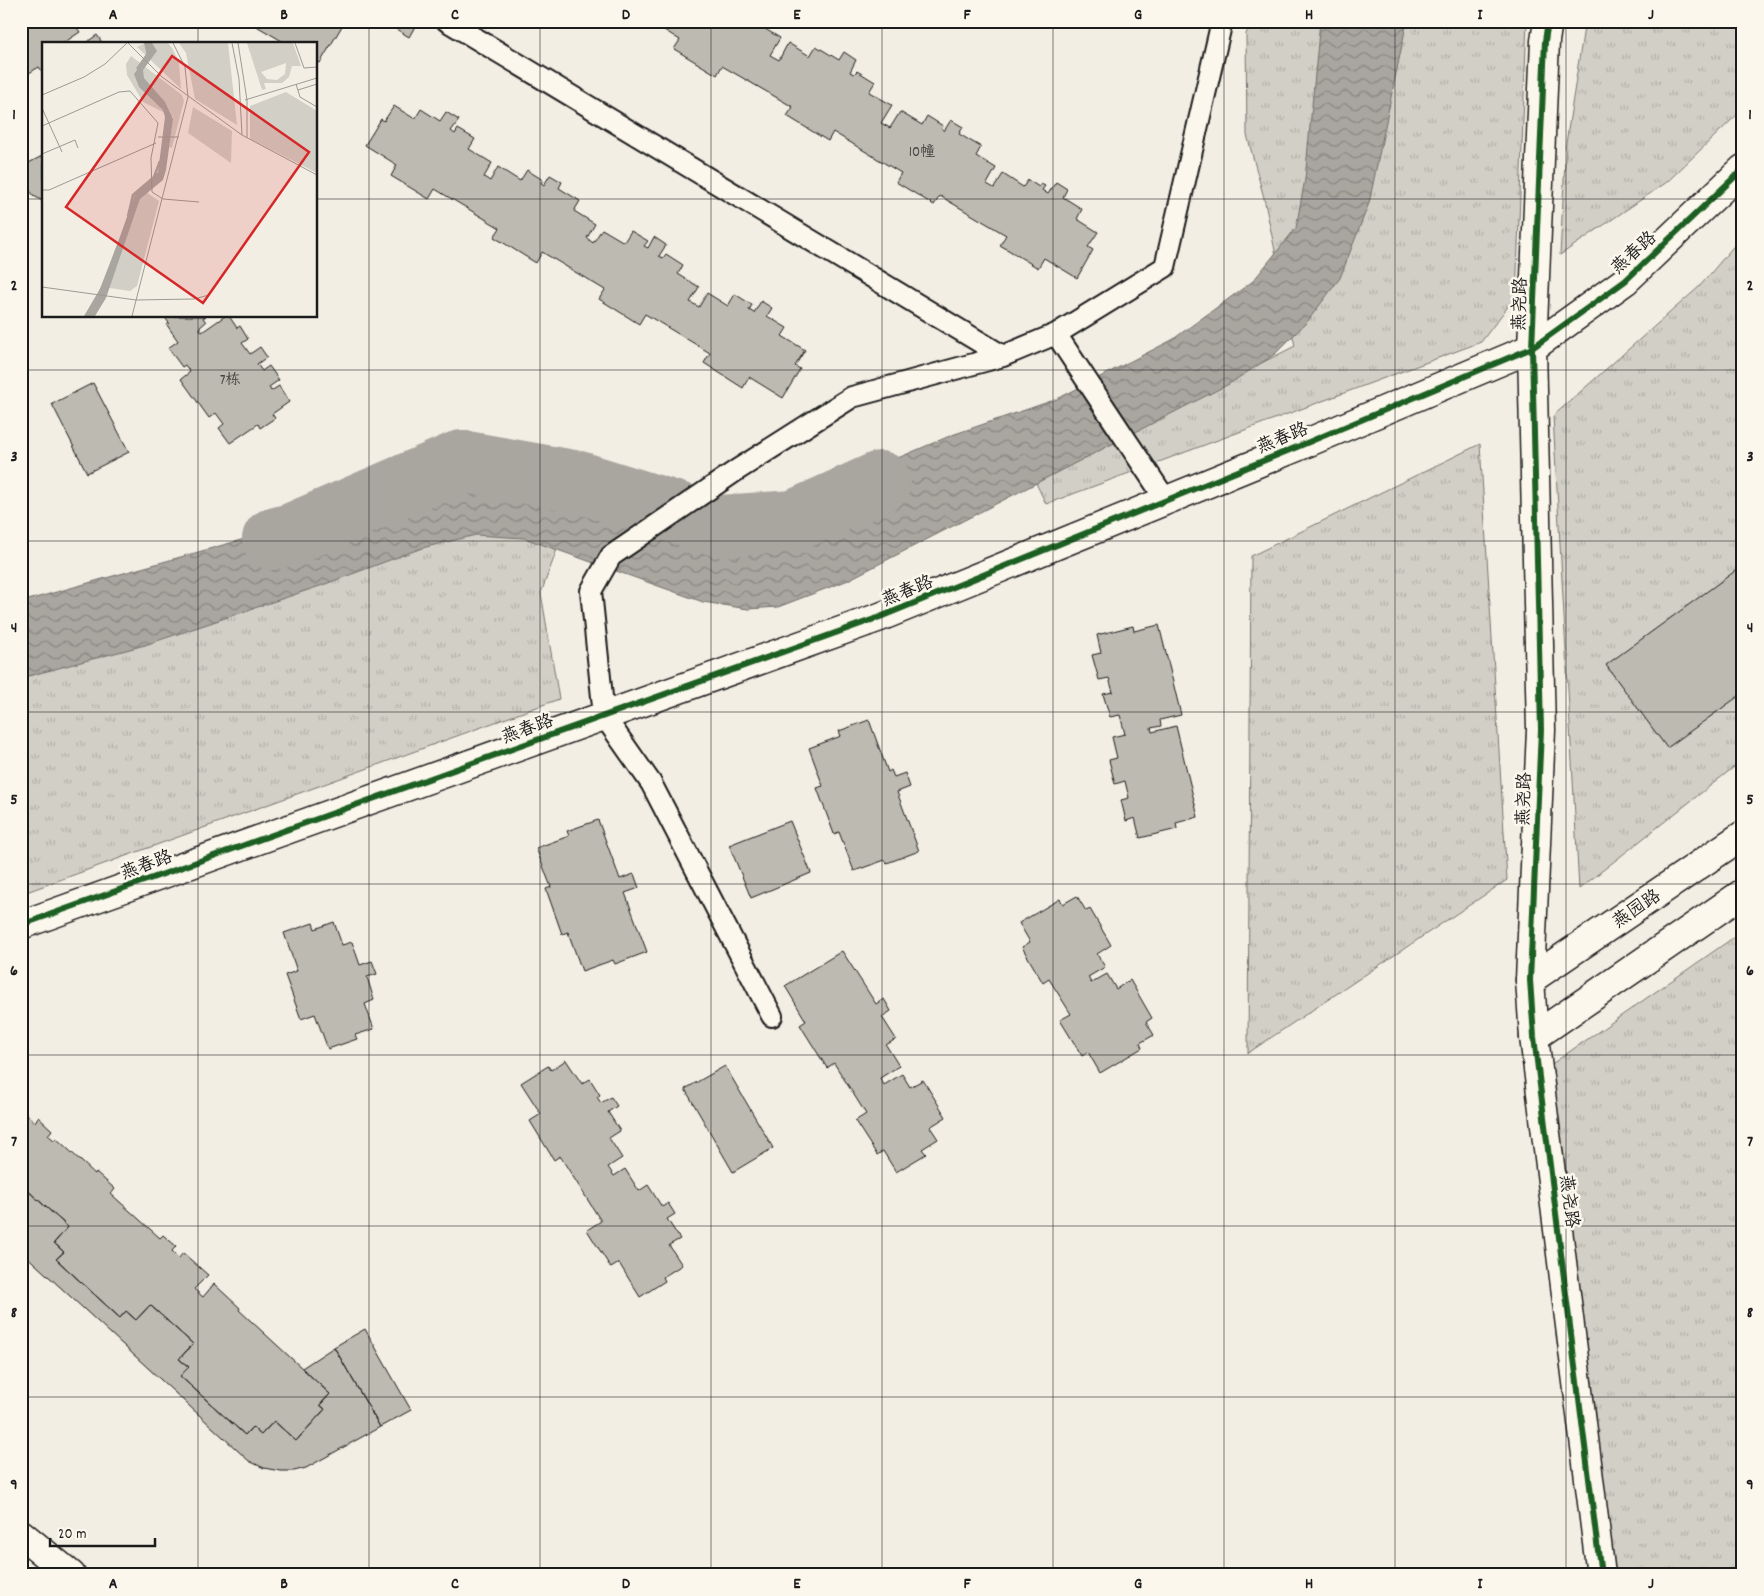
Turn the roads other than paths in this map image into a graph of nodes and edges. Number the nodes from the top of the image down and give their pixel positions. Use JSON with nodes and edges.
{"nodes":[{"id":1,"x":447,"y":21,"type":"edge"},
{"id":2,"x":1222,"y":21,"type":"edge"},
{"id":3,"x":1548,"y":21,"type":"edge"},
{"id":4,"x":1743,"y":169,"type":"edge"},
{"id":5,"x":1056,"y":334,"type":"junction"},
{"id":6,"x":1532,"y":348,"type":"junction"},
{"id":7,"x":1003,"y":356,"type":"junction"},
{"id":8,"x":1166,"y":500,"type":"junction"},
{"id":9,"x":604,"y":716,"type":"junction"},
{"id":10,"x":1743,"y":835,"type":"edge"},
{"id":11,"x":1743,"y":893,"type":"edge"},
{"id":12,"x":21,"y":925,"type":"edge"},
{"id":13,"x":1530,"y":980,"type":"junction"},
{"id":14,"x":772,"y":1016,"type":"dead end"},
{"id":15,"x":1534,"y":1037,"type":"junction"},
{"id":16,"x":21,"y":1534,"type":"edge"},
{"id":17,"x":71,"y":1575,"type":"edge"},
{"id":18,"x":1601,"y":1575,"type":"edge"}],
"edges":[{"from":1,"to":7,"type":"lane"},
{"from":2,"to":5,"type":"lane"},
{"from":3,"to":6,"type":"street","name":"燕尧路"},
{"from":4,"to":6,"type":"street","name":"燕春路"},
{"from":5,"to":7,"type":"lane"},
{"from":5,"to":8,"type":"lane"},
{"from":6,"to":8,"type":"street","name":"燕春路"},
{"from":6,"to":13,"type":"street","name":"燕尧路"},
{"from":7,"to":9,"type":"lane"},
{"from":8,"to":9,"type":"street","name":"燕春路"},
{"from":9,"to":12,"type":"street","name":"燕春路"},
{"from":9,"to":14,"type":"lane"},
{"from":10,"to":13,"type":"street","name":"燕园路"},
{"from":11,"to":15,"type":"street"},
{"from":13,"to":15,"type":"street","name":"燕尧路"},
{"from":15,"to":18,"type":"street","name":"燕尧路"},
{"from":16,"to":17,"type":"street"}]}
